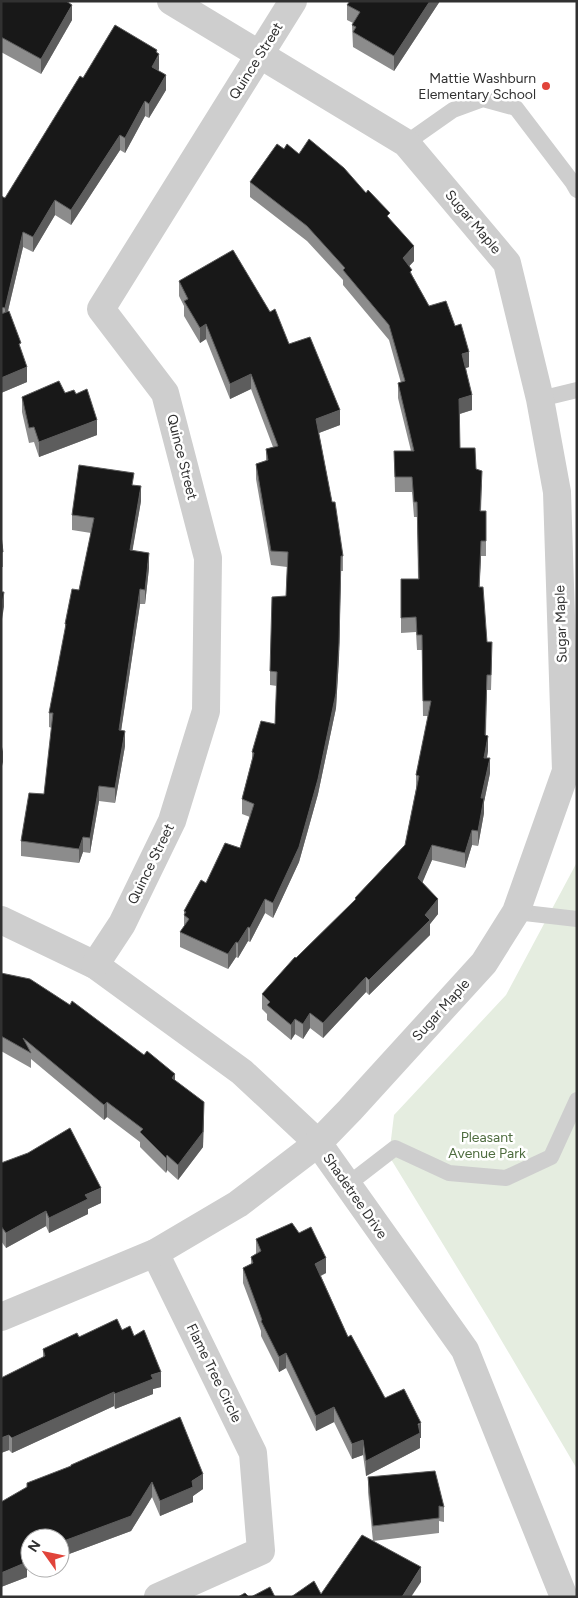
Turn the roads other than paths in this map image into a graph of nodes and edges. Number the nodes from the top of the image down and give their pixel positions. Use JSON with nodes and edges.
{"nodes":[{"id":1,"x":171,"y":1,"type":"edge"},
{"id":2,"x":292,"y":1,"type":"edge"},
{"id":3,"x":260,"y":56,"type":"junction"},
{"id":4,"x":406,"y":144,"type":"junction"},
{"id":5,"x":577,"y":190,"type":"edge"},
{"id":6,"x":577,"y":390,"type":"edge"},
{"id":7,"x":540,"y":399,"type":"junction"},
{"id":8,"x":516,"y":912,"type":"junction"},
{"id":9,"x":577,"y":919,"type":"edge"},
{"id":10,"x":1,"y":920,"type":"edge"},
{"id":11,"x":96,"y":965,"type":"junction"},
{"id":12,"x":577,"y":1100,"type":"edge"},
{"id":13,"x":318,"y":1143,"type":"junction"},
{"id":14,"x":347,"y":1185,"type":"junction"},
{"id":15,"x":155,"y":1253,"type":"junction"},
{"id":16,"x":1,"y":1317,"type":"edge"},
{"id":17,"x":158,"y":1597,"type":"edge"},
{"id":18,"x":564,"y":1597,"type":"edge"}],
"edges":[{"from":1,"to":3,"type":"street","name":"Sugar Maple"},
{"from":2,"to":3,"type":"street","name":"Quince Street"},
{"from":3,"to":4,"type":"street","name":"Sugar Maple"},
{"from":3,"to":11,"type":"street","name":"Quince Street"},
{"from":4,"to":5,"type":"lane"},
{"from":4,"to":7,"type":"street","name":"Sugar Maple"},
{"from":6,"to":7,"type":"lane"},
{"from":7,"to":8,"type":"street","name":"Sugar Maple"},
{"from":8,"to":9,"type":"lane"},
{"from":8,"to":13,"type":"street","name":"Sugar Maple"},
{"from":10,"to":11,"type":"street","name":"Shadetree Drive"},
{"from":11,"to":13,"type":"street","name":"Shadetree Drive"},
{"from":12,"to":14,"type":"lane"},
{"from":13,"to":14,"type":"street","name":"Shadetree Drive"},
{"from":13,"to":15,"type":"street","name":"Sugar Maple"},
{"from":14,"to":18,"type":"street","name":"Shadetree Drive"},
{"from":15,"to":16,"type":"street"},
{"from":15,"to":17,"type":"street","name":"Flame Tree Circle"}]}
